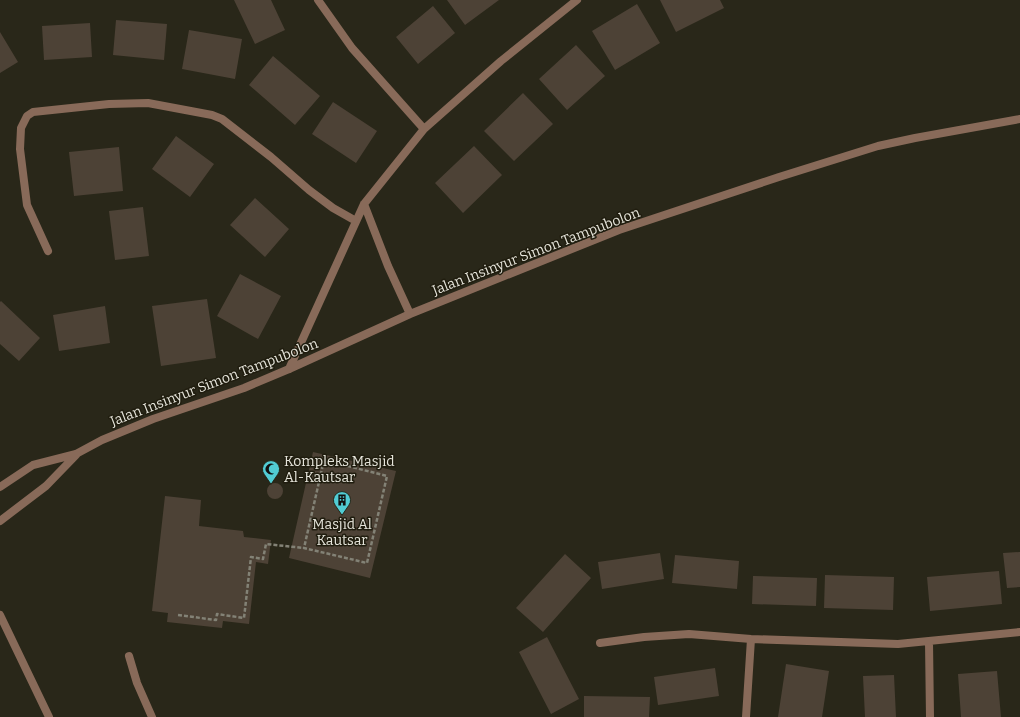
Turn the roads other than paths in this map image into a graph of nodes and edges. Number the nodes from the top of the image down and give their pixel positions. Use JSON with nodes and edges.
{"nodes":[{"id":1,"x":318,"y":0,"type":"edge"},
{"id":2,"x":577,"y":0,"type":"edge"},
{"id":3,"x":1020,"y":119,"type":"edge"},
{"id":4,"x":424,"y":129,"type":"junction"},
{"id":5,"x":364,"y":204,"type":"junction"},
{"id":6,"x":356,"y":221,"type":"junction"},
{"id":7,"x":48,"y":251,"type":"dead end"},
{"id":8,"x":410,"y":314,"type":"junction"},
{"id":9,"x":289,"y":369,"type":"junction"},
{"id":10,"x":76,"y":454,"type":"junction"},
{"id":11,"x":0,"y":487,"type":"edge"},
{"id":12,"x":0,"y":521,"type":"edge"},
{"id":13,"x":0,"y":615,"type":"edge"},
{"id":14,"x":1020,"y":632,"type":"edge"},
{"id":15,"x":751,"y":639,"type":"junction"},
{"id":16,"x":929,"y":642,"type":"junction"},
{"id":17,"x":600,"y":643,"type":"dead end"},
{"id":18,"x":129,"y":656,"type":"dead end"},
{"id":19,"x":48,"y":717,"type":"edge"},
{"id":20,"x":152,"y":717,"type":"edge"},
{"id":21,"x":746,"y":717,"type":"edge"},
{"id":22,"x":930,"y":717,"type":"edge"}],
"edges":[{"from":1,"to":4,"type":"street"},
{"from":2,"to":4,"type":"street"},
{"from":3,"to":8,"type":"street","name":"Jalan Insinyur Simon Tampubolon"},
{"from":4,"to":5,"type":"street"},
{"from":5,"to":6,"type":"street"},
{"from":5,"to":8,"type":"street"},
{"from":6,"to":7,"type":"street"},
{"from":6,"to":9,"type":"street"},
{"from":8,"to":9,"type":"street","name":"Jalan Insinyur Simon Tampubolon"},
{"from":9,"to":10,"type":"street","name":"Jalan Insinyur Simon Tampubolon"},
{"from":10,"to":11,"type":"street"},
{"from":10,"to":12,"type":"street"},
{"from":13,"to":19,"type":"street"},
{"from":14,"to":16,"type":"street"},
{"from":15,"to":16,"type":"street"},
{"from":15,"to":17,"type":"street"},
{"from":15,"to":21,"type":"street"},
{"from":16,"to":22,"type":"street"},
{"from":18,"to":20,"type":"street"}]}
